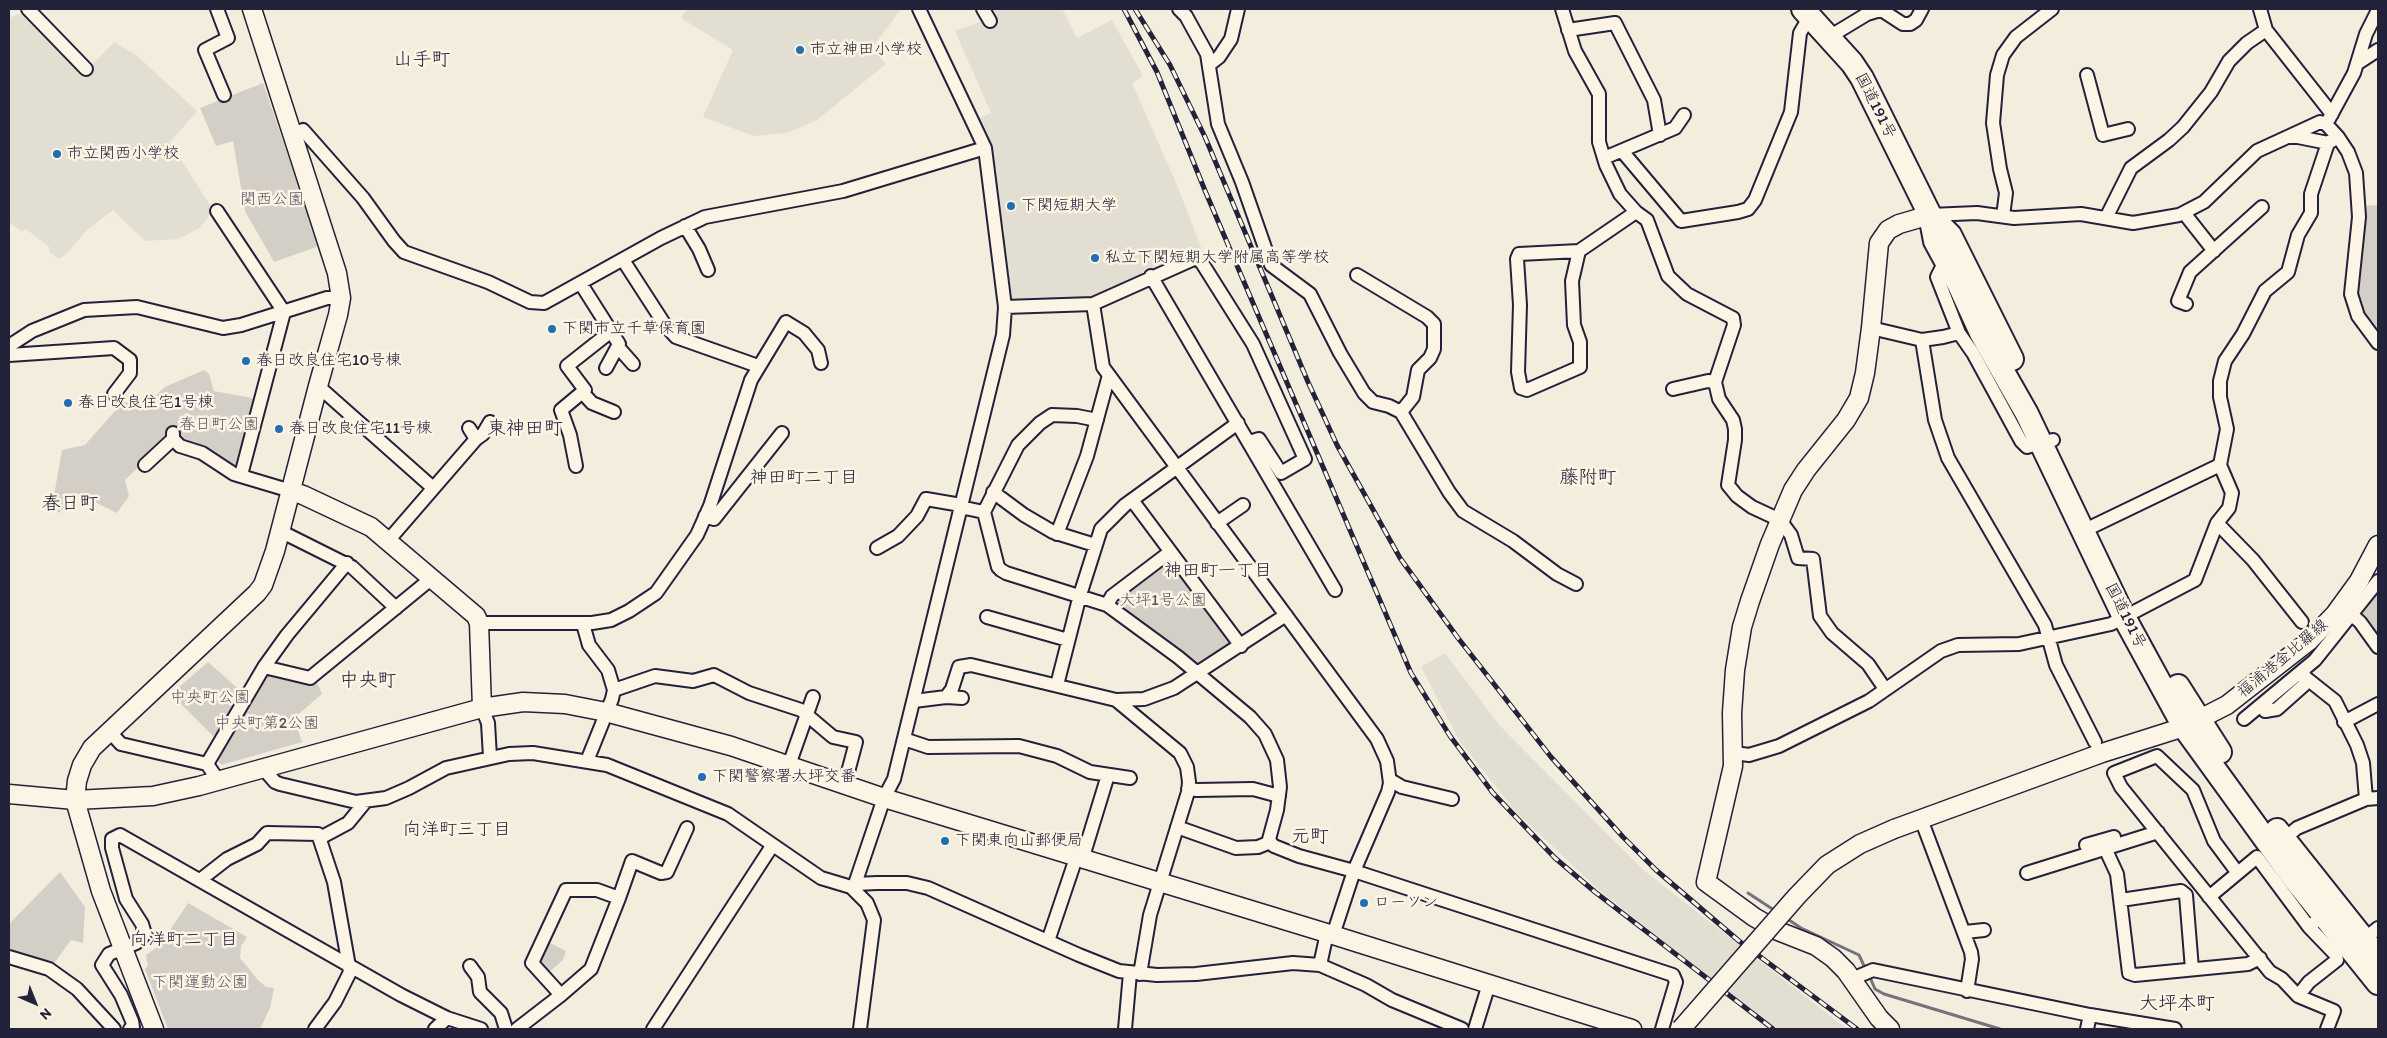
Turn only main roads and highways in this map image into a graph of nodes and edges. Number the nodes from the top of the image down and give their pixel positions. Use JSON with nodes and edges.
{"nodes":[{"id":1,"x":1806,"y":13,"type":"edge"},
{"id":2,"x":2191,"y":724,"type":"junction"},
{"id":3,"x":2371,"y":934,"type":"edge"},
{"id":4,"x":2378,"y":958,"type":"edge"},
{"id":5,"x":2378,"y":983,"type":"edge"}],
"edges":[{"from":1,"to":2,"type":"highway","name":"国道191号"},
{"from":2,"to":3,"type":"highway","name":"国道191号"},
{"from":2,"to":5,"type":"highway","name":"国道191号"},
{"from":3,"to":4,"type":"highway","name":"国道191号"}]}
